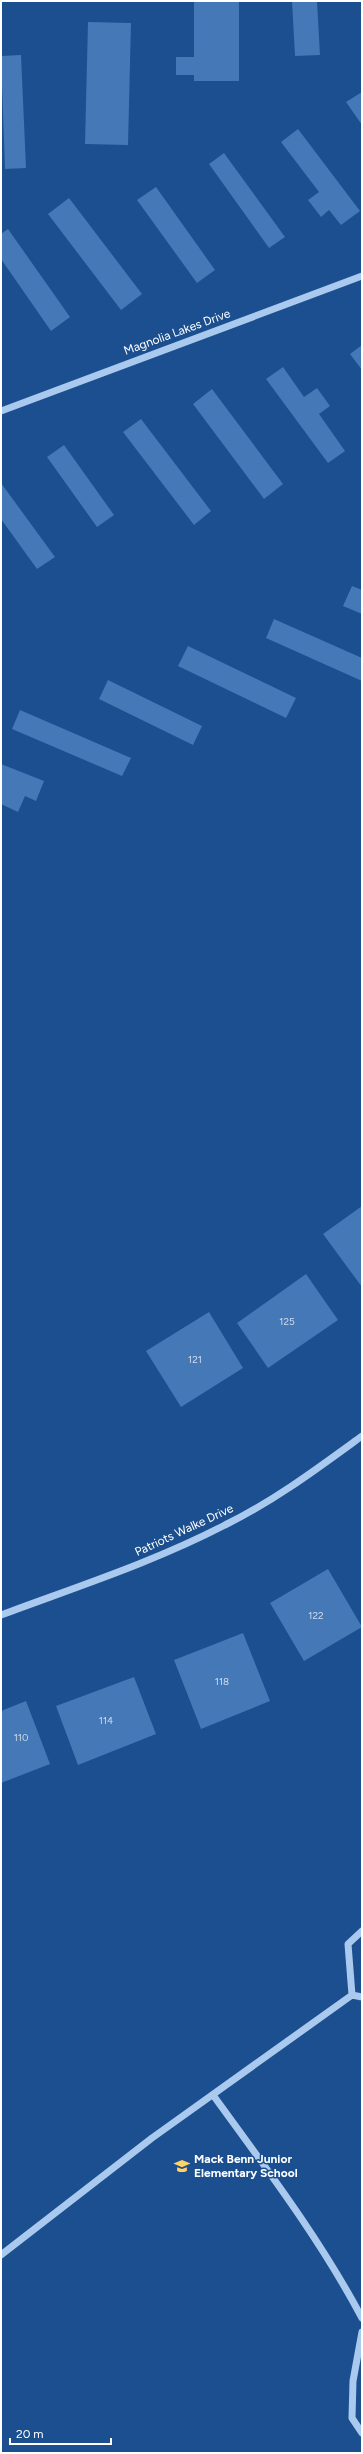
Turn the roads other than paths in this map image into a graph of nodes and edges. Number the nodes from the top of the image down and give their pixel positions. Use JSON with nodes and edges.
{"nodes":[{"id":1,"x":362,"y":276,"type":"edge"},
{"id":2,"x":1,"y":410,"type":"edge"},
{"id":3,"x":362,"y":1436,"type":"edge"},
{"id":4,"x":1,"y":1615,"type":"edge"},
{"id":5,"x":362,"y":1931,"type":"edge"},
{"id":6,"x":352,"y":1995,"type":"junction"},
{"id":7,"x":362,"y":1997,"type":"edge"},
{"id":8,"x":213,"y":2095,"type":"junction"},
{"id":9,"x":1,"y":2254,"type":"edge"},
{"id":10,"x":362,"y":2318,"type":"edge"},
{"id":11,"x":362,"y":2332,"type":"edge"},
{"id":12,"x":362,"y":2433,"type":"edge"}],
"edges":[{"from":1,"to":2,"type":"street","name":"Magnolia Lakes Drive"},
{"from":3,"to":4,"type":"street","name":"Patriots Walke Drive"},
{"from":5,"to":6,"type":"street"},
{"from":6,"to":7,"type":"street"},
{"from":6,"to":8,"type":"street"},
{"from":8,"to":9,"type":"street"},
{"from":8,"to":10,"type":"street"},
{"from":11,"to":12,"type":"street"}]}
